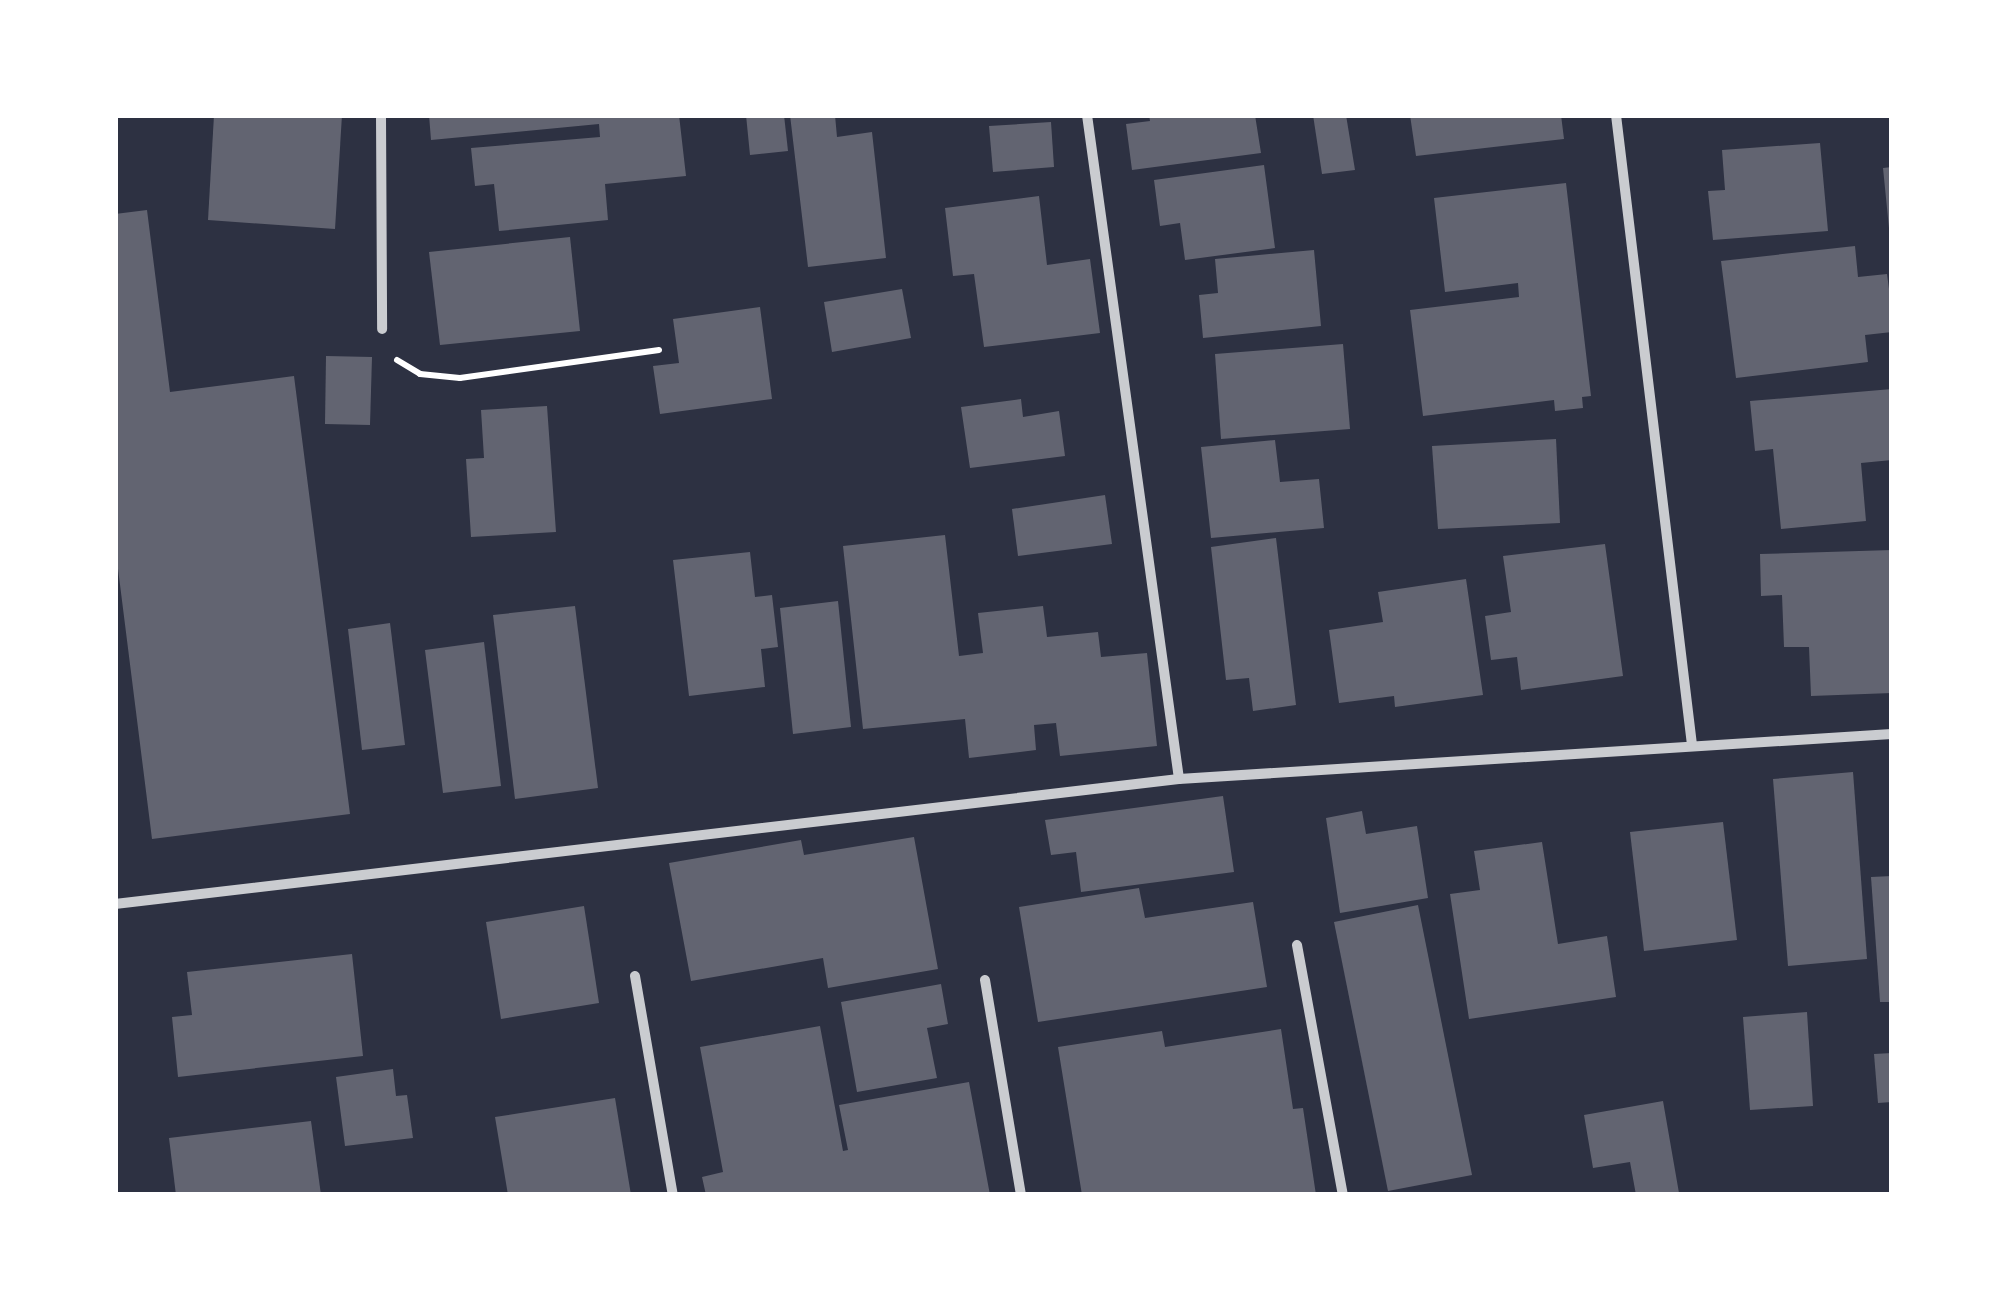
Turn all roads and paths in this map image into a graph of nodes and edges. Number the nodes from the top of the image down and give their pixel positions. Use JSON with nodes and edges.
{"nodes":[{"id":1,"x":381,"y":115,"type":"edge"},
{"id":2,"x":1086,"y":115,"type":"edge"},
{"id":3,"x":1616,"y":115,"type":"edge"},
{"id":4,"x":382,"y":328,"type":"joint"},
{"id":5,"x":660,"y":350,"type":"dead end"},
{"id":6,"x":1892,"y":734,"type":"edge"},
{"id":7,"x":1692,"y":745,"type":"junction"},
{"id":8,"x":1179,"y":779,"type":"junction"},
{"id":9,"x":115,"y":904,"type":"edge"},
{"id":10,"x":1298,"y":944,"type":"dead end"},
{"id":11,"x":635,"y":976,"type":"dead end"},
{"id":12,"x":985,"y":980,"type":"dead end"},
{"id":13,"x":673,"y":1195,"type":"edge"},
{"id":14,"x":1021,"y":1195,"type":"edge"},
{"id":15,"x":1343,"y":1195,"type":"edge"}],
"edges":[{"from":1,"to":4,"type":"street"},
{"from":2,"to":8,"type":"street"},
{"from":3,"to":7,"type":"street"},
{"from":4,"to":5,"type":"path"},
{"from":6,"to":7,"type":"street"},
{"from":7,"to":8,"type":"street"},
{"from":8,"to":9,"type":"street"},
{"from":10,"to":15,"type":"street"},
{"from":11,"to":13,"type":"street"},
{"from":12,"to":14,"type":"street"}]}
